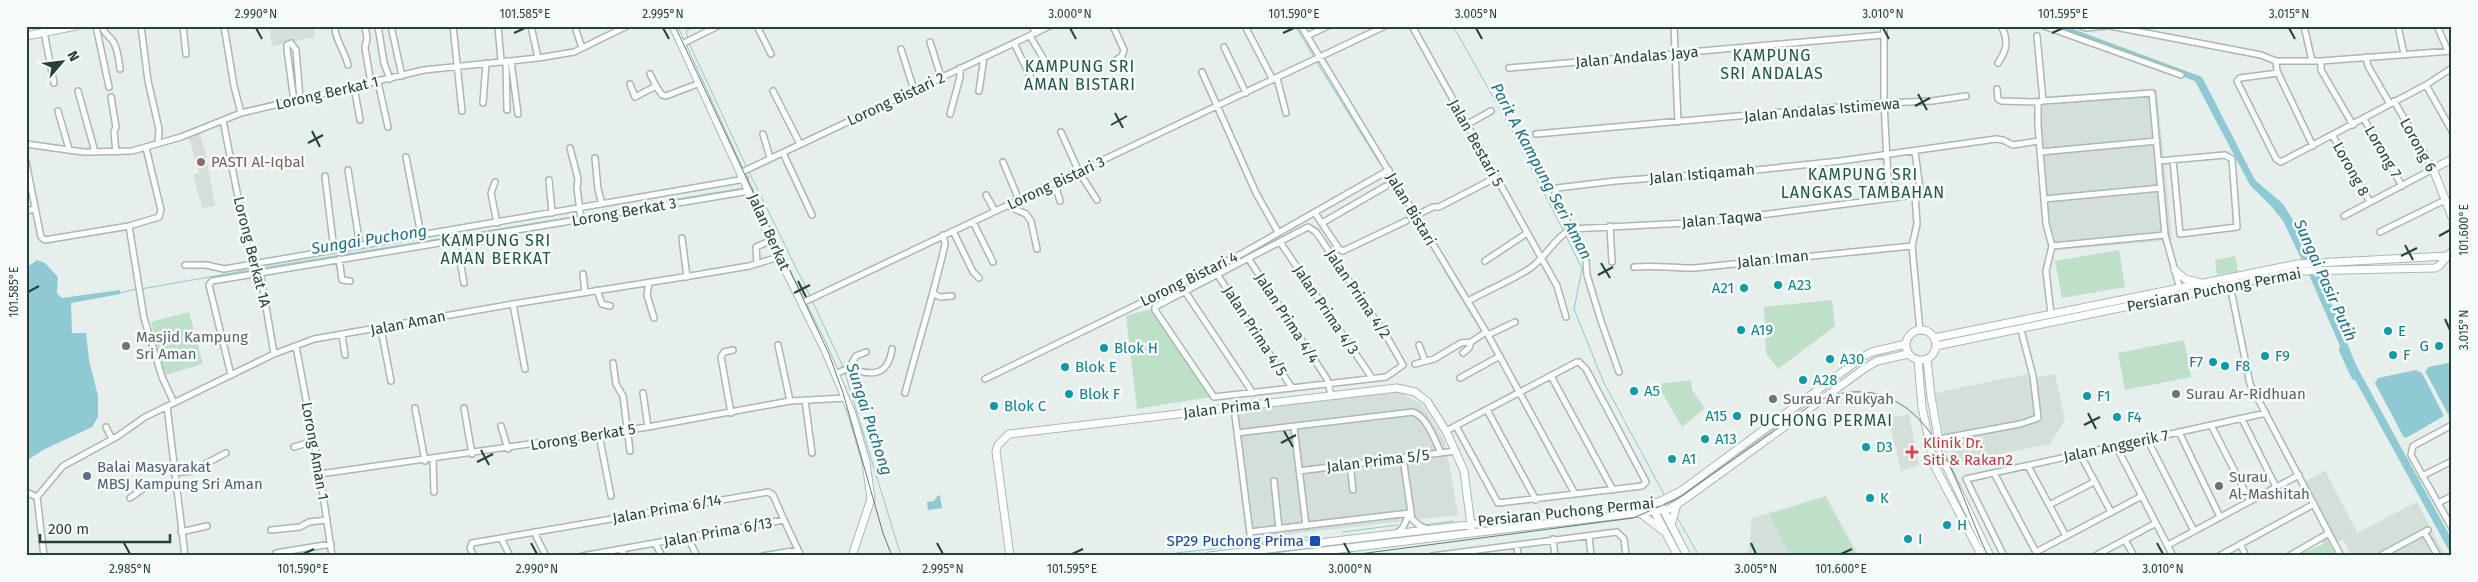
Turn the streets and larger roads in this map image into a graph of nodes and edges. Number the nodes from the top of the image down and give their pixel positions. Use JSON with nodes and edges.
{"nodes":[{"id":1,"x":76,"y":26,"type":"edge"},
{"id":2,"x":96,"y":26,"type":"edge"},
{"id":3,"x":102,"y":26,"type":"edge"},
{"id":4,"x":140,"y":26,"type":"edge"},
{"id":5,"x":183,"y":26,"type":"edge"},
{"id":6,"x":224,"y":26,"type":"edge"},
{"id":7,"x":335,"y":26,"type":"edge"},
{"id":8,"x":365,"y":26,"type":"edge"},
{"id":9,"x":378,"y":26,"type":"edge"},
{"id":10,"x":391,"y":26,"type":"edge"},
{"id":11,"x":453,"y":26,"type":"edge"},
{"id":12,"x":498,"y":26,"type":"edge"},
{"id":13,"x":531,"y":26,"type":"edge"},
{"id":14,"x":627,"y":26,"type":"edge"},
{"id":15,"x":673,"y":26,"type":"edge"},
{"id":16,"x":704,"y":26,"type":"edge"},
{"id":17,"x":718,"y":26,"type":"edge"},
{"id":18,"x":757,"y":26,"type":"edge"},
{"id":19,"x":1032,"y":26,"type":"edge"},
{"id":20,"x":1050,"y":26,"type":"edge"},
{"id":21,"x":1113,"y":26,"type":"edge"},
{"id":22,"x":1245,"y":26,"type":"edge"},
{"id":23,"x":1301,"y":26,"type":"edge"},
{"id":24,"x":1328,"y":26,"type":"edge"},
{"id":25,"x":1385,"y":26,"type":"edge"},
{"id":26,"x":1412,"y":26,"type":"edge"},
{"id":27,"x":1674,"y":26,"type":"edge"},
{"id":28,"x":1884,"y":26,"type":"edge"},
{"id":29,"x":2001,"y":26,"type":"edge"},
{"id":30,"x":2044,"y":26,"type":"edge"},
{"id":31,"x":2081,"y":26,"type":"edge"},
{"id":32,"x":2105,"y":26,"type":"edge"},
{"id":33,"x":2110,"y":26,"type":"edge"},
{"id":34,"x":2304,"y":26,"type":"edge"},
{"id":35,"x":2398,"y":26,"type":"edge"},
{"id":36,"x":2436,"y":26,"type":"edge"},
{"id":37,"x":576,"y":30,"type":"dead end"},
{"id":38,"x":44,"y":32,"type":"junction"},
{"id":39,"x":707,"y":32,"type":"junction"},
{"id":40,"x":1036,"y":33,"type":"junction"},
{"id":41,"x":1883,"y":35,"type":"junction"},
{"id":42,"x":26,"y":36,"type":"edge"},
{"id":43,"x":1030,"y":36,"type":"junction"},
{"id":44,"x":1307,"y":36,"type":"junction"},
{"id":45,"x":2037,"y":36,"type":"dead end"},
{"id":46,"x":930,"y":42,"type":"dead end"},
{"id":47,"x":1014,"y":43,"type":"junction"},
{"id":48,"x":684,"y":44,"type":"junction"},
{"id":49,"x":1224,"y":47,"type":"dead end"},
{"id":50,"x":582,"y":48,"type":"junction"},
{"id":51,"x":901,"y":49,"type":"dead end"},
{"id":52,"x":1675,"y":53,"type":"junction"},
{"id":53,"x":2450,"y":53,"type":"edge"},
{"id":54,"x":186,"y":54,"type":"dead end"},
{"id":55,"x":771,"y":54,"type":"dead end"},
{"id":56,"x":2404,"y":54,"type":"junction"},
{"id":57,"x":984,"y":57,"type":"junction"},
{"id":58,"x":538,"y":58,"type":"junction"},
{"id":59,"x":1315,"y":60,"type":"junction"},
{"id":60,"x":506,"y":61,"type":"junction"},
{"id":61,"x":2312,"y":61,"type":"junction"},
{"id":62,"x":2367,"y":61,"type":"junction"},
{"id":63,"x":1112,"y":62,"type":"dead end"},
{"id":64,"x":486,"y":63,"type":"junction"},
{"id":65,"x":1998,"y":63,"type":"dead end"},
{"id":66,"x":1046,"y":64,"type":"dead end"},
{"id":67,"x":348,"y":65,"type":"dead end"},
{"id":68,"x":2321,"y":65,"type":"junction"},
{"id":69,"x":457,"y":66,"type":"junction"},
{"id":70,"x":960,"y":68,"type":"junction"},
{"id":71,"x":1509,"y":68,"type":"dead end"},
{"id":72,"x":2277,"y":68,"type":"junction"},
{"id":73,"x":2452,"y":68,"type":"edge"},
{"id":74,"x":120,"y":69,"type":"dead end"},
{"id":75,"x":1202,"y":72,"type":"dead end"},
{"id":76,"x":650,"y":74,"type":"dead end"},
{"id":77,"x":402,"y":76,"type":"junction"},
{"id":78,"x":2181,"y":76,"type":"dead end"},
{"id":79,"x":941,"y":77,"type":"junction"},
{"id":80,"x":390,"y":79,"type":"junction"},
{"id":81,"x":1275,"y":79,"type":"junction"},
{"id":82,"x":378,"y":82,"type":"junction"},
{"id":83,"x":1033,"y":82,"type":"dead end"},
{"id":84,"x":54,"y":83,"type":"dead end"},
{"id":85,"x":371,"y":83,"type":"junction"},
{"id":86,"x":700,"y":83,"type":"junction"},
{"id":87,"x":630,"y":84,"type":"dead end"},
{"id":88,"x":2426,"y":85,"type":"junction"},
{"id":89,"x":656,"y":86,"type":"junction"},
{"id":90,"x":109,"y":87,"type":"dead end"},
{"id":91,"x":354,"y":87,"type":"junction"},
{"id":92,"x":914,"y":90,"type":"junction"},
{"id":93,"x":1997,"y":90,"type":"dead end"},
{"id":94,"x":78,"y":91,"type":"dead end"},
{"id":95,"x":773,"y":91,"type":"dead end"},
{"id":96,"x":979,"y":91,"type":"dead end"},
{"id":97,"x":1246,"y":93,"type":"junction"},
{"id":98,"x":1966,"y":96,"type":"dead end"},
{"id":99,"x":111,"y":98,"type":"dead end"},
{"id":100,"x":297,"y":100,"type":"junction"},
{"id":101,"x":2040,"y":101,"type":"junction"},
{"id":102,"x":483,"y":102,"type":"dead end"},
{"id":103,"x":1884,"y":103,"type":"junction"},
{"id":104,"x":2392,"y":103,"type":"junction"},
{"id":105,"x":1218,"y":107,"type":"junction"},
{"id":106,"x":507,"y":110,"type":"dead end"},
{"id":107,"x":58,"y":111,"type":"dead end"},
{"id":108,"x":462,"y":111,"type":"dead end"},
{"id":109,"x":1491,"y":111,"type":"dead end"},
{"id":110,"x":241,"y":113,"type":"junction"},
{"id":111,"x":1286,"y":113,"type":"dead end"},
{"id":112,"x":518,"y":114,"type":"dead end"},
{"id":113,"x":950,"y":114,"type":"dead end"},
{"id":114,"x":2364,"y":118,"type":"junction"},
{"id":115,"x":223,"y":120,"type":"junction"},
{"id":116,"x":360,"y":120,"type":"dead end"},
{"id":117,"x":1678,"y":122,"type":"junction"},
{"id":118,"x":1466,"y":125,"type":"junction"},
{"id":119,"x":2353,"y":125,"type":"junction"},
{"id":120,"x":388,"y":127,"type":"dead end"},
{"id":121,"x":2452,"y":131,"type":"edge"},
{"id":122,"x":1061,"y":132,"type":"dead end"},
{"id":123,"x":763,"y":134,"type":"dead end"},
{"id":124,"x":1536,"y":134,"type":"dead end"},
{"id":125,"x":2332,"y":136,"type":"junction"},
{"id":126,"x":2157,"y":141,"type":"junction"},
{"id":127,"x":2039,"y":142,"type":"junction"},
{"id":128,"x":158,"y":143,"type":"junction"},
{"id":129,"x":26,"y":144,"type":"edge"},
{"id":130,"x":800,"y":144,"type":"junction"},
{"id":131,"x":2313,"y":146,"type":"junction"},
{"id":132,"x":146,"y":148,"type":"junction"},
{"id":133,"x":570,"y":148,"type":"dead end"},
{"id":134,"x":69,"y":149,"type":"junction"},
{"id":135,"x":95,"y":152,"type":"junction"},
{"id":136,"x":116,"y":152,"type":"junction"},
{"id":137,"x":1915,"y":152,"type":"junction"},
{"id":138,"x":2040,"y":152,"type":"junction"},
{"id":139,"x":783,"y":153,"type":"junction"},
{"id":140,"x":1886,"y":154,"type":"junction"},
{"id":141,"x":406,"y":157,"type":"dead end"},
{"id":142,"x":595,"y":158,"type":"dead end"},
{"id":143,"x":770,"y":158,"type":"junction"},
{"id":144,"x":2452,"y":159,"type":"edge"},
{"id":145,"x":2173,"y":160,"type":"junction"},
{"id":146,"x":2159,"y":161,"type":"junction"},
{"id":147,"x":26,"y":162,"type":"edge"},
{"id":148,"x":1004,"y":162,"type":"dead end"},
{"id":149,"x":2433,"y":169,"type":"junction"},
{"id":150,"x":348,"y":170,"type":"dead end"},
{"id":151,"x":1389,"y":170,"type":"junction"},
{"id":152,"x":1080,"y":172,"type":"junction"},
{"id":153,"x":744,"y":174,"type":"junction"},
{"id":154,"x":324,"y":176,"type":"dead end"},
{"id":155,"x":1495,"y":178,"type":"junction"},
{"id":156,"x":550,"y":180,"type":"dead end"},
{"id":157,"x":495,"y":182,"type":"dead end"},
{"id":158,"x":1054,"y":184,"type":"junction"},
{"id":159,"x":1386,"y":186,"type":"dead end"},
{"id":160,"x":2402,"y":186,"type":"junction"},
{"id":161,"x":2161,"y":188,"type":"junction"},
{"id":162,"x":750,"y":191,"type":"junction"},
{"id":163,"x":986,"y":195,"type":"dead end"},
{"id":164,"x":1915,"y":195,"type":"junction"},
{"id":165,"x":1889,"y":198,"type":"junction"},
{"id":166,"x":2044,"y":199,"type":"junction"},
{"id":167,"x":1019,"y":200,"type":"junction"},
{"id":168,"x":1097,"y":200,"type":"dead end"},
{"id":169,"x":2445,"y":200,"type":"junction"},
{"id":170,"x":1060,"y":201,"type":"dead end"},
{"id":171,"x":2370,"y":202,"type":"junction"},
{"id":172,"x":602,"y":204,"type":"junction"},
{"id":173,"x":1008,"y":206,"type":"junction"},
{"id":174,"x":35,"y":209,"type":"junction"},
{"id":175,"x":580,"y":209,"type":"junction"},
{"id":176,"x":26,"y":211,"type":"edge"},
{"id":177,"x":996,"y":212,"type":"junction"},
{"id":178,"x":552,"y":213,"type":"junction"},
{"id":179,"x":1315,"y":213,"type":"junction"},
{"id":180,"x":812,"y":215,"type":"dead end"},
{"id":181,"x":1416,"y":216,"type":"junction"},
{"id":182,"x":2344,"y":216,"type":"dead end"},
{"id":183,"x":2452,"y":217,"type":"edge"},
{"id":184,"x":581,"y":219,"type":"junction"},
{"id":185,"x":1406,"y":221,"type":"dead end"},
{"id":186,"x":973,"y":222,"type":"junction"},
{"id":187,"x":497,"y":223,"type":"junction"},
{"id":188,"x":1322,"y":223,"type":"junction"},
{"id":189,"x":129,"y":226,"type":"junction"},
{"id":190,"x":483,"y":226,"type":"junction"},
{"id":191,"x":1610,"y":226,"type":"junction"},
{"id":192,"x":1573,"y":229,"type":"junction"},
{"id":193,"x":953,"y":231,"type":"junction"},
{"id":194,"x":1278,"y":232,"type":"junction"},
{"id":195,"x":2380,"y":232,"type":"dead end"},
{"id":196,"x":1526,"y":233,"type":"junction"},
{"id":197,"x":419,"y":235,"type":"junction"},
{"id":198,"x":943,"y":235,"type":"junction"},
{"id":199,"x":2165,"y":235,"type":"junction"},
{"id":200,"x":484,"y":236,"type":"junction"},
{"id":201,"x":682,"y":238,"type":"dead end"},
{"id":202,"x":393,"y":240,"type":"junction"},
{"id":203,"x":460,"y":240,"type":"junction"},
{"id":204,"x":772,"y":240,"type":"junction"},
{"id":205,"x":1280,"y":242,"type":"junction"},
{"id":206,"x":360,"y":246,"type":"junction"},
{"id":207,"x":418,"y":246,"type":"junction"},
{"id":208,"x":1912,"y":246,"type":"junction"},
{"id":209,"x":2052,"y":246,"type":"junction"},
{"id":210,"x":1037,"y":249,"type":"dead end"},
{"id":211,"x":334,"y":250,"type":"junction"},
{"id":212,"x":394,"y":250,"type":"junction"},
{"id":213,"x":2450,"y":254,"type":"edge"},
{"id":214,"x":779,"y":257,"type":"junction"},
{"id":215,"x":1248,"y":258,"type":"junction"},
{"id":216,"x":339,"y":259,"type":"junction"},
{"id":217,"x":1541,"y":260,"type":"junction"},
{"id":218,"x":1485,"y":261,"type":"dead end"},
{"id":219,"x":993,"y":262,"type":"dead end"},
{"id":220,"x":1612,"y":262,"type":"dead end"},
{"id":221,"x":757,"y":264,"type":"junction"},
{"id":222,"x":185,"y":265,"type":"dead end"},
{"id":223,"x":1634,"y":267,"type":"dead end"},
{"id":224,"x":258,"y":268,"type":"junction"},
{"id":225,"x":2175,"y":270,"type":"junction"},
{"id":226,"x":583,"y":274,"type":"dead end"},
{"id":227,"x":1217,"y":274,"type":"junction"},
{"id":228,"x":2248,"y":274,"type":"junction"},
{"id":229,"x":687,"y":277,"type":"junction"},
{"id":230,"x":979,"y":278,"type":"dead end"},
{"id":231,"x":350,"y":281,"type":"dead end"},
{"id":232,"x":649,"y":282,"type":"junction"},
{"id":233,"x":464,"y":283,"type":"dead end"},
{"id":234,"x":2230,"y":285,"type":"junction"},
{"id":235,"x":2203,"y":286,"type":"junction"},
{"id":236,"x":2180,"y":289,"type":"junction"},
{"id":237,"x":597,"y":290,"type":"junction"},
{"id":238,"x":1184,"y":290,"type":"junction"},
{"id":239,"x":585,"y":292,"type":"junction"},
{"id":240,"x":934,"y":294,"type":"junction"},
{"id":241,"x":952,"y":296,"type":"dead end"},
{"id":242,"x":2167,"y":298,"type":"junction"},
{"id":243,"x":1468,"y":301,"type":"junction"},
{"id":244,"x":802,"y":303,"type":"junction"},
{"id":245,"x":513,"y":304,"type":"junction"},
{"id":246,"x":610,"y":306,"type":"dead end"},
{"id":247,"x":2051,"y":314,"type":"junction"},
{"id":248,"x":1566,"y":317,"type":"dead end"},
{"id":249,"x":654,"y":318,"type":"dead end"},
{"id":250,"x":1516,"y":322,"type":"dead end"},
{"id":251,"x":381,"y":329,"type":"junction"},
{"id":252,"x":2021,"y":330,"type":"junction"},
{"id":253,"x":1920,"y":331,"type":"junction"},
{"id":254,"x":1485,"y":334,"type":"junction"},
{"id":255,"x":342,"y":335,"type":"junction"},
{"id":256,"x":1934,"y":338,"type":"junction"},
{"id":257,"x":1471,"y":342,"type":"junction"},
{"id":258,"x":1906,"y":344,"type":"junction"},
{"id":259,"x":778,"y":345,"type":"dead end"},
{"id":260,"x":1419,"y":345,"type":"dead end"},
{"id":261,"x":296,"y":346,"type":"junction"},
{"id":262,"x":1936,"y":346,"type":"junction"},
{"id":263,"x":892,"y":349,"type":"dead end"},
{"id":264,"x":733,"y":350,"type":"dead end"},
{"id":265,"x":866,"y":352,"type":"dead end"},
{"id":266,"x":1463,"y":352,"type":"dead end"},
{"id":267,"x":274,"y":354,"type":"junction"},
{"id":268,"x":1908,"y":354,"type":"junction"},
{"id":269,"x":345,"y":355,"type":"dead end"},
{"id":270,"x":1500,"y":356,"type":"junction"},
{"id":271,"x":1928,"y":359,"type":"junction"},
{"id":272,"x":1918,"y":360,"type":"junction"},
{"id":273,"x":1425,"y":361,"type":"junction"},
{"id":274,"x":613,"y":362,"type":"dead end"},
{"id":275,"x":1415,"y":364,"type":"dead end"},
{"id":276,"x":848,"y":368,"type":"junction"},
{"id":277,"x":524,"y":369,"type":"dead end"},
{"id":278,"x":1618,"y":372,"type":"dead end"},
{"id":279,"x":838,"y":373,"type":"junction"},
{"id":280,"x":231,"y":375,"type":"junction"},
{"id":281,"x":1551,"y":376,"type":"junction"},
{"id":282,"x":1372,"y":378,"type":"junction"},
{"id":283,"x":1460,"y":378,"type":"dead end"},
{"id":284,"x":985,"y":379,"type":"dead end"},
{"id":285,"x":391,"y":381,"type":"dead end"},
{"id":286,"x":1328,"y":381,"type":"junction"},
{"id":287,"x":1335,"y":383,"type":"junction"},
{"id":288,"x":1292,"y":388,"type":"junction"},
{"id":289,"x":643,"y":393,"type":"dead end"},
{"id":290,"x":905,"y":393,"type":"dead end"},
{"id":291,"x":1253,"y":393,"type":"junction"},
{"id":292,"x":1518,"y":393,"type":"junction"},
{"id":293,"x":1335,"y":395,"type":"junction"},
{"id":294,"x":846,"y":398,"type":"junction"},
{"id":295,"x":805,"y":400,"type":"junction"},
{"id":296,"x":790,"y":401,"type":"junction"},
{"id":297,"x":174,"y":403,"type":"junction"},
{"id":298,"x":167,"y":406,"type":"junction"},
{"id":299,"x":415,"y":408,"type":"dead end"},
{"id":300,"x":464,"y":408,"type":"dead end"},
{"id":301,"x":1234,"y":408,"type":"junction"},
{"id":302,"x":1487,"y":410,"type":"junction"},
{"id":303,"x":731,"y":413,"type":"junction"},
{"id":304,"x":2266,"y":413,"type":"junction"},
{"id":305,"x":2242,"y":419,"type":"junction"},
{"id":306,"x":2211,"y":425,"type":"junction"},
{"id":307,"x":2452,"y":425,"type":"edge"},
{"id":308,"x":501,"y":426,"type":"dead end"},
{"id":309,"x":1456,"y":426,"type":"junction"},
{"id":310,"x":106,"y":427,"type":"dead end"},
{"id":311,"x":648,"y":427,"type":"junction"},
{"id":312,"x":1294,"y":427,"type":"junction"},
{"id":313,"x":626,"y":431,"type":"junction"},
{"id":314,"x":1446,"y":431,"type":"junction"},
{"id":315,"x":2179,"y":432,"type":"junction"},
{"id":316,"x":1238,"y":433,"type":"junction"},
{"id":317,"x":599,"y":435,"type":"junction"},
{"id":318,"x":112,"y":439,"type":"junction"},
{"id":319,"x":1939,"y":439,"type":"junction"},
{"id":320,"x":2147,"y":439,"type":"junction"},
{"id":321,"x":314,"y":441,"type":"junction"},
{"id":322,"x":294,"y":446,"type":"dead end"},
{"id":323,"x":2116,"y":446,"type":"junction"},
{"id":324,"x":508,"y":449,"type":"junction"},
{"id":325,"x":630,"y":451,"type":"dead end"},
{"id":326,"x":1456,"y":451,"type":"junction"},
{"id":327,"x":226,"y":453,"type":"dead end"},
{"id":328,"x":812,"y":453,"type":"dead end"},
{"id":329,"x":1441,"y":453,"type":"junction"},
{"id":330,"x":472,"y":454,"type":"junction"},
{"id":331,"x":2080,"y":454,"type":"junction"},
{"id":332,"x":1403,"y":458,"type":"junction"},
{"id":333,"x":433,"y":460,"type":"junction"},
{"id":334,"x":425,"y":461,"type":"junction"},
{"id":335,"x":2452,"y":461,"type":"edge"},
{"id":336,"x":1350,"y":464,"type":"junction"},
{"id":337,"x":2028,"y":466,"type":"junction"},
{"id":338,"x":1299,"y":471,"type":"junction"},
{"id":339,"x":174,"y":473,"type":"junction"},
{"id":340,"x":1994,"y":473,"type":"junction"},
{"id":341,"x":320,"y":474,"type":"junction"},
{"id":342,"x":2299,"y":475,"type":"junction"},
{"id":343,"x":2422,"y":476,"type":"junction"},
{"id":344,"x":1274,"y":481,"type":"dead end"},
{"id":345,"x":2094,"y":482,"type":"junction"},
{"id":346,"x":175,"y":483,"type":"junction"},
{"id":347,"x":2276,"y":487,"type":"junction"},
{"id":348,"x":1353,"y":490,"type":"dead end"},
{"id":349,"x":1613,"y":490,"type":"junction"},
{"id":350,"x":26,"y":492,"type":"edge"},
{"id":351,"x":434,"y":492,"type":"dead end"},
{"id":352,"x":1574,"y":494,"type":"junction"},
{"id":353,"x":611,"y":496,"type":"dead end"},
{"id":354,"x":2142,"y":496,"type":"junction"},
{"id":355,"x":2452,"y":496,"type":"edge"},
{"id":356,"x":37,"y":497,"type":"junction"},
{"id":357,"x":130,"y":498,"type":"dead end"},
{"id":358,"x":1536,"y":500,"type":"junction"},
{"id":359,"x":1662,"y":501,"type":"junction"},
{"id":360,"x":2250,"y":501,"type":"junction"},
{"id":361,"x":1650,"y":503,"type":"junction"},
{"id":362,"x":2438,"y":503,"type":"junction"},
{"id":363,"x":1677,"y":504,"type":"junction"},
{"id":364,"x":2314,"y":504,"type":"junction"},
{"id":365,"x":2049,"y":505,"type":"junction"},
{"id":366,"x":1469,"y":508,"type":"junction"},
{"id":367,"x":1666,"y":509,"type":"junction"},
{"id":368,"x":1654,"y":511,"type":"junction"},
{"id":369,"x":2110,"y":512,"type":"junction"},
{"id":370,"x":1410,"y":513,"type":"junction"},
{"id":371,"x":1640,"y":513,"type":"junction"},
{"id":372,"x":2220,"y":517,"type":"junction"},
{"id":373,"x":327,"y":520,"type":"junction"},
{"id":374,"x":784,"y":520,"type":"junction"},
{"id":375,"x":1485,"y":521,"type":"junction"},
{"id":376,"x":1471,"y":523,"type":"junction"},
{"id":377,"x":2156,"y":523,"type":"junction"},
{"id":378,"x":1671,"y":525,"type":"junction"},
{"id":379,"x":207,"y":526,"type":"dead end"},
{"id":380,"x":1306,"y":526,"type":"junction"},
{"id":381,"x":1452,"y":526,"type":"junction"},
{"id":382,"x":1428,"y":528,"type":"junction"},
{"id":383,"x":2452,"y":528,"type":"edge"},
{"id":384,"x":1279,"y":529,"type":"junction"},
{"id":385,"x":271,"y":530,"type":"dead end"},
{"id":386,"x":2194,"y":531,"type":"junction"},
{"id":387,"x":182,"y":532,"type":"junction"},
{"id":388,"x":534,"y":532,"type":"junction"},
{"id":389,"x":1250,"y":532,"type":"junction"},
{"id":390,"x":1398,"y":532,"type":"junction"},
{"id":391,"x":1472,"y":533,"type":"junction"},
{"id":392,"x":2329,"y":533,"type":"junction"},
{"id":393,"x":1666,"y":534,"type":"junction"},
{"id":394,"x":1589,"y":536,"type":"junction"},
{"id":395,"x":2066,"y":536,"type":"junction"},
{"id":396,"x":501,"y":538,"type":"junction"},
{"id":397,"x":688,"y":538,"type":"junction"},
{"id":398,"x":1553,"y":540,"type":"junction"},
{"id":399,"x":2125,"y":540,"type":"junction"},
{"id":400,"x":1251,"y":541,"type":"junction"},
{"id":401,"x":655,"y":543,"type":"junction"},
{"id":402,"x":330,"y":544,"type":"junction"},
{"id":403,"x":1517,"y":544,"type":"junction"},
{"id":404,"x":2240,"y":544,"type":"junction"},
{"id":405,"x":1298,"y":545,"type":"junction"},
{"id":406,"x":2168,"y":545,"type":"junction"},
{"id":407,"x":621,"y":549,"type":"junction"},
{"id":408,"x":1264,"y":549,"type":"junction"},
{"id":409,"x":798,"y":550,"type":"junction"},
{"id":410,"x":1243,"y":551,"type":"junction"},
{"id":411,"x":276,"y":553,"type":"dead end"},
{"id":412,"x":1481,"y":553,"type":"edge"},
{"id":413,"x":1311,"y":554,"type":"edge"},
{"id":414,"x":2037,"y":554,"type":"edge"},
{"id":415,"x":1299,"y":555,"type":"edge"},
{"id":416,"x":1448,"y":555,"type":"edge"},
{"id":417,"x":1980,"y":555,"type":"edge"},
{"id":418,"x":2098,"y":555,"type":"edge"},
{"id":419,"x":44,"y":556,"type":"edge"},
{"id":420,"x":185,"y":556,"type":"edge"},
{"id":421,"x":332,"y":556,"type":"edge"},
{"id":422,"x":474,"y":556,"type":"edge"},
{"id":423,"x":510,"y":556,"type":"edge"},
{"id":424,"x":546,"y":556,"type":"edge"},
{"id":425,"x":582,"y":556,"type":"edge"},
{"id":426,"x":625,"y":556,"type":"edge"},
{"id":427,"x":662,"y":556,"type":"edge"},
{"id":428,"x":696,"y":556,"type":"edge"},
{"id":429,"x":763,"y":556,"type":"edge"},
{"id":430,"x":801,"y":556,"type":"edge"},
{"id":431,"x":852,"y":556,"type":"edge"},
{"id":432,"x":1010,"y":556,"type":"edge"},
{"id":433,"x":1209,"y":556,"type":"edge"},
{"id":434,"x":1282,"y":556,"type":"edge"},
{"id":435,"x":1432,"y":556,"type":"edge"},
{"id":436,"x":1518,"y":556,"type":"edge"},
{"id":437,"x":1555,"y":556,"type":"edge"},
{"id":438,"x":1591,"y":556,"type":"edge"},
{"id":439,"x":1626,"y":556,"type":"edge"},
{"id":440,"x":1678,"y":556,"type":"edge"},
{"id":441,"x":1687,"y":556,"type":"edge"},
{"id":442,"x":1990,"y":556,"type":"edge"},
{"id":443,"x":2004,"y":556,"type":"edge"},
{"id":444,"x":2134,"y":556,"type":"edge"},
{"id":445,"x":2173,"y":556,"type":"edge"},
{"id":446,"x":2219,"y":556,"type":"edge"},
{"id":447,"x":2246,"y":556,"type":"edge"},
{"id":448,"x":2289,"y":556,"type":"edge"},
{"id":449,"x":2341,"y":556,"type":"edge"},
{"id":450,"x":2380,"y":556,"type":"edge"},
{"id":451,"x":2438,"y":556,"type":"edge"}],
"edges":[{"from":1,"to":38,"type":"street"},
{"from":2,"to":90,"type":"street"},
{"from":3,"to":74,"type":"street"},
{"from":4,"to":128,"type":"street"},
{"from":5,"to":54,"type":"street"},
{"from":6,"to":110,"type":"street"},
{"from":7,"to":67,"type":"street"},
{"from":8,"to":85,"type":"street"},
{"from":9,"to":80,"type":"street"},
{"from":10,"to":77,"type":"street"},
{"from":11,"to":69,"type":"street"},
{"from":12,"to":60,"type":"street"},
{"from":13,"to":58,"type":"street"},
{"from":14,"to":50,"type":"street","name":"Lorong Berkat 1"},
{"from":15,"to":48,"type":"street","name":"Jalan Berkat"},
{"from":16,"to":39,"type":"street"},
{"from":17,"to":39,"type":"street"},
{"from":18,"to":55,"type":"street"},
{"from":19,"to":40,"type":"street"},
{"from":20,"to":40,"type":"street","name":"Lorong Bistari 2"},
{"from":21,"to":63,"type":"street"},
{"from":22,"to":81,"type":"street"},
{"from":23,"to":44,"type":"street","name":"Jalan Bistari"},
{"from":24,"to":44,"type":"street"},
{"from":25,"to":59,"type":"street","name":"Lorong Bistari 3"},
{"from":26,"to":118,"type":"street","name":"Jalan Bestari 5"},
{"from":27,"to":52,"type":"street"},
{"from":28,"to":41,"type":"street"},
{"from":29,"to":65,"type":"street"},
{"from":30,"to":78,"type":"street"},
{"from":31,"to":32,"type":"street"},
{"from":33,"to":72,"type":"street"},
{"from":34,"to":61,"type":"street"},
{"from":35,"to":56,"type":"street"},
{"from":36,"to":53,"type":"street"},
{"from":37,"to":50,"type":"street"},
{"from":38,"to":42,"type":"street"},
{"from":38,"to":84,"type":"street"},
{"from":39,"to":48,"type":"street"},
{"from":40,"to":43,"type":"street","name":"Lorong Bistari 2"},
{"from":41,"to":52,"type":"street","name":"Jalan Andalas Jaya"},
{"from":41,"to":103,"type":"street"},
{"from":43,"to":47,"type":"street","name":"Lorong Bistari 2"},
{"from":43,"to":66,"type":"street"},
{"from":44,"to":59,"type":"street","name":"Jalan Bistari"},
{"from":45,"to":101,"type":"street"},
{"from":46,"to":79,"type":"street"},
{"from":47,"to":57,"type":"street","name":"Lorong Bistari 2"},
{"from":47,"to":83,"type":"street"},
{"from":48,"to":86,"type":"street","name":"Jalan Berkat"},
{"from":49,"to":97,"type":"street"},
{"from":50,"to":58,"type":"street","name":"Lorong Berkat 1"},
{"from":51,"to":92,"type":"street"},
{"from":52,"to":71,"type":"street","name":"Jalan Andalas Jaya"},
{"from":52,"to":117,"type":"street"},
{"from":53,"to":56,"type":"street"},
{"from":56,"to":62,"type":"street"},
{"from":57,"to":70,"type":"street","name":"Lorong Bistari 2"},
{"from":57,"to":96,"type":"street"},
{"from":58,"to":60,"type":"street","name":"Lorong Berkat 1"},
{"from":59,"to":81,"type":"street","name":"Lorong Bistari 3"},
{"from":59,"to":151,"type":"street","name":"Jalan Bistari"},
{"from":60,"to":64,"type":"street","name":"Lorong Berkat 1"},
{"from":60,"to":106,"type":"street"},
{"from":60,"to":112,"type":"street"},
{"from":61,"to":68,"type":"street"},
{"from":61,"to":72,"type":"street"},
{"from":62,"to":68,"type":"street"},
{"from":62,"to":104,"type":"street","name":"Lorong 6"},
{"from":64,"to":69,"type":"street","name":"Lorong Berkat 1"},
{"from":64,"to":102,"type":"street"},
{"from":68,"to":119,"type":"street"},
{"from":69,"to":77,"type":"street","name":"Lorong Berkat 1"},
{"from":69,"to":108,"type":"street"},
{"from":70,"to":79,"type":"street","name":"Lorong Bistari 2"},
{"from":70,"to":113,"type":"street"},
{"from":72,"to":131,"type":"street"},
{"from":72,"to":131,"type":"street"},
{"from":73,"to":88,"type":"street"},
{"from":75,"to":105,"type":"street"},
{"from":76,"to":89,"type":"street"},
{"from":77,"to":80,"type":"street","name":"Lorong Berkat 1"},
{"from":79,"to":92,"type":"street","name":"Lorong Bistari 2"},
{"from":80,"to":82,"type":"street","name":"Lorong Berkat 1"},
{"from":81,"to":97,"type":"street","name":"Lorong Bistari 3"},
{"from":81,"to":111,"type":"street"},
{"from":82,"to":85,"type":"street","name":"Lorong Berkat 1"},
{"from":82,"to":120,"type":"street"},
{"from":85,"to":91,"type":"street","name":"Lorong Berkat 1"},
{"from":86,"to":89,"type":"street"},
{"from":86,"to":153,"type":"street","name":"Jalan Berkat"},
{"from":87,"to":89,"type":"street"},
{"from":88,"to":104,"type":"street"},
{"from":88,"to":121,"type":"street"},
{"from":91,"to":100,"type":"street","name":"Lorong Berkat 1"},
{"from":91,"to":116,"type":"street"},
{"from":92,"to":130,"type":"street","name":"Lorong Bistari 2"},
{"from":93,"to":101,"type":"street"},
{"from":94,"to":135,"type":"street"},
{"from":95,"to":130,"type":"street"},
{"from":97,"to":105,"type":"street","name":"Lorong Bistari 3"},
{"from":98,"to":103,"type":"street","name":"Jalan Andalas Istimewa"},
{"from":99,"to":136,"type":"street"},
{"from":100,"to":100,"type":"street"},
{"from":100,"to":110,"type":"street","name":"Lorong Berkat 1"},
{"from":101,"to":126,"type":"street"},
{"from":101,"to":127,"type":"street"},
{"from":103,"to":117,"type":"street","name":"Jalan Andalas Istimewa"},
{"from":103,"to":140,"type":"street"},
{"from":104,"to":114,"type":"street"},
{"from":104,"to":149,"type":"street","name":"Lorong 6"},
{"from":105,"to":152,"type":"street","name":"Lorong Bistari 3"},
{"from":105,"to":194,"type":"street"},
{"from":107,"to":134,"type":"street"},
{"from":109,"to":118,"type":"street"},
{"from":110,"to":115,"type":"street","name":"Lorong Berkat 1"},
{"from":114,"to":119,"type":"street"},
{"from":114,"to":160,"type":"street","name":"Lorong 7"},
{"from":115,"to":128,"type":"street","name":"Lorong Berkat 1"},
{"from":115,"to":224,"type":"street","name":"Lorong Berkat 1A"},
{"from":117,"to":124,"type":"street","name":"Jalan Andalas Istimewa"},
{"from":118,"to":155,"type":"street","name":"Jalan Bestari 5"},
{"from":119,"to":125,"type":"street"},
{"from":122,"to":152,"type":"street"},
{"from":123,"to":143,"type":"street"},
{"from":125,"to":131,"type":"street"},
{"from":125,"to":171,"type":"street","name":"Lorong 8"},
{"from":126,"to":138,"type":"street"},
{"from":126,"to":146,"type":"street"},
{"from":127,"to":137,"type":"street","name":"Jalan Istiqamah"},
{"from":127,"to":138,"type":"street"},
{"from":128,"to":132,"type":"street","name":"Lorong Berkat 1"},
{"from":129,"to":134,"type":"street","name":"Lorong Berkat 1"},
{"from":130,"to":139,"type":"street","name":"Lorong Bistari 2"},
{"from":132,"to":136,"type":"street","name":"Lorong Berkat 1"},
{"from":132,"to":189,"type":"street"},
{"from":133,"to":175,"type":"street"},
{"from":134,"to":135,"type":"street","name":"Lorong Berkat 1"},
{"from":135,"to":136,"type":"street","name":"Lorong Berkat 1"},
{"from":137,"to":140,"type":"street","name":"Jalan Istiqamah"},
{"from":137,"to":164,"type":"street"},
{"from":138,"to":166,"type":"street"},
{"from":139,"to":143,"type":"street","name":"Lorong Bistari 2"},
{"from":139,"to":180,"type":"street"},
{"from":140,"to":165,"type":"street"},
{"from":140,"to":192,"type":"street","name":"Jalan Istiqamah"},
{"from":141,"to":197,"type":"street"},
{"from":142,"to":172,"type":"street"},
{"from":143,"to":153,"type":"street","name":"Lorong Bistari 2"},
{"from":144,"to":149,"type":"street"},
{"from":145,"to":145,"type":"street"},
{"from":145,"to":146,"type":"street"},
{"from":146,"to":161,"type":"street"},
{"from":147,"to":174,"type":"street"},
{"from":148,"to":167,"type":"street"},
{"from":149,"to":160,"type":"street"},
{"from":149,"to":169,"type":"street","name":"Lorong 6"},
{"from":150,"to":206,"type":"street"},
{"from":151,"to":179,"type":"street","name":"Lorong Bistari 4"},
{"from":151,"to":181,"type":"street","name":"Jalan Bistari"},
{"from":152,"to":158,"type":"street","name":"Lorong Bistari 3"},
{"from":152,"to":168,"type":"street"},
{"from":153,"to":162,"type":"street","name":"Jalan Berkat"},
{"from":153,"to":172,"type":"street","name":"Lorong Bistari 2"},
{"from":154,"to":211,"type":"street"},
{"from":155,"to":181,"type":"street"},
{"from":155,"to":196,"type":"street","name":"Jalan Bestari 5"},
{"from":156,"to":178,"type":"street"},
{"from":157,"to":187,"type":"street"},
{"from":158,"to":167,"type":"street","name":"Lorong Bistari 3"},
{"from":158,"to":170,"type":"street"},
{"from":159,"to":188,"type":"street"},
{"from":160,"to":171,"type":"street"},
{"from":161,"to":166,"type":"street"},
{"from":161,"to":199,"type":"street"},
{"from":162,"to":184,"type":"street","name":"Lorong Berkat 3"},
{"from":162,"to":204,"type":"street","name":"Jalan Berkat"},
{"from":163,"to":177,"type":"street"},
{"from":164,"to":165,"type":"street","name":"Jalan Taqwa"},
{"from":164,"to":208,"type":"street"},
{"from":165,"to":191,"type":"street","name":"Jalan Taqwa"},
{"from":166,"to":209,"type":"street"},
{"from":167,"to":173,"type":"street","name":"Lorong Bistari 3"},
{"from":169,"to":183,"type":"street","name":"Lorong 6"},
{"from":169,"to":195,"type":"street"},
{"from":171,"to":182,"type":"street"},
{"from":172,"to":175,"type":"street","name":"Lorong Bistari 2"},
{"from":173,"to":177,"type":"street","name":"Lorong Bistari 3"},
{"from":173,"to":210,"type":"street"},
{"from":174,"to":176,"type":"street"},
{"from":174,"to":189,"type":"street"},
{"from":175,"to":178,"type":"street","name":"Lorong Bistari 2"},
{"from":175,"to":184,"type":"street"},
{"from":177,"to":186,"type":"street","name":"Lorong Bistari 3"},
{"from":178,"to":187,"type":"street","name":"Lorong Bistari 2"},
{"from":179,"to":188,"type":"street"},
{"from":179,"to":194,"type":"street","name":"Lorong Bistari 4"},
{"from":181,"to":243,"type":"street","name":"Jalan Bistari"},
{"from":184,"to":200,"type":"street","name":"Lorong Berkat 3"},
{"from":185,"to":188,"type":"street"},
{"from":186,"to":193,"type":"street","name":"Lorong Bistari 3"},
{"from":186,"to":219,"type":"street"},
{"from":187,"to":190,"type":"street","name":"Lorong Bistari 2"},
{"from":189,"to":297,"type":"street"},
{"from":190,"to":197,"type":"street","name":"Lorong Bistari 2"},
{"from":190,"to":200,"type":"street"},
{"from":191,"to":192,"type":"street","name":"Jalan Taqwa"},
{"from":191,"to":220,"type":"street"},
{"from":192,"to":217,"type":"street","name":"Jalan Taqwa"},
{"from":192,"to":278,"type":"street","name":"Jalan Istiqamah"},
{"from":193,"to":198,"type":"street","name":"Lorong Bistari 3"},
{"from":193,"to":230,"type":"street"},
{"from":194,"to":284,"type":"street","name":"Lorong Bistari 4"},
{"from":196,"to":217,"type":"street","name":"Jalan Bestari 5"},
{"from":196,"to":218,"type":"street"},
{"from":197,"to":202,"type":"street","name":"Lorong Bistari 2"},
{"from":197,"to":207,"type":"street"},
{"from":198,"to":240,"type":"street"},
{"from":198,"to":244,"type":"street","name":"Lorong Bistari 3"},
{"from":199,"to":209,"type":"street"},
{"from":199,"to":225,"type":"street"},
{"from":200,"to":203,"type":"street","name":"Lorong Berkat 3"},
{"from":201,"to":229,"type":"street"},
{"from":202,"to":206,"type":"street","name":"Lorong Bistari 2"},
{"from":202,"to":212,"type":"street"},
{"from":203,"to":207,"type":"street","name":"Lorong Berkat 3"},
{"from":203,"to":233,"type":"street"},
{"from":204,"to":214,"type":"street","name":"Jalan Berkat"},
{"from":204,"to":221,"type":"street"},
{"from":205,"to":215,"type":"street"},
{"from":205,"to":282,"type":"street","name":"Jalan Prima 4/3"},
{"from":205,"to":282,"type":"street","name":"Jalan Prima 4/2"},
{"from":206,"to":211,"type":"street","name":"Lorong Bistari 2"},
{"from":207,"to":212,"type":"street","name":"Lorong Berkat 3"},
{"from":208,"to":223,"type":"street","name":"Jalan Iman"},
{"from":208,"to":253,"type":"street"},
{"from":209,"to":247,"type":"street"},
{"from":211,"to":224,"type":"street","name":"Lorong Bistari 2"},
{"from":212,"to":216,"type":"street","name":"Lorong Berkat 3"},
{"from":213,"to":228,"type":"street","name":"Persiaran Puchong Permai"},
{"from":213,"to":234,"type":"street","name":"Persiaran Puchong Permai"},
{"from":214,"to":221,"type":"street","name":"Jalan Aman"},
{"from":214,"to":244,"type":"street","name":"Jalan Berkat"},
{"from":215,"to":227,"type":"street"},
{"from":215,"to":286,"type":"street","name":"Jalan Prima 4/4"},
{"from":216,"to":224,"type":"street","name":"Lorong Berkat 3"},
{"from":216,"to":231,"type":"street"},
{"from":217,"to":243,"type":"street","name":"Jalan Taqwa"},
{"from":217,"to":248,"type":"street","name":"Jalan Bestari 5"},
{"from":221,"to":229,"type":"street","name":"Jalan Aman"},
{"from":222,"to":224,"type":"street"},
{"from":224,"to":267,"type":"street","name":"Lorong Berkat 1A"},
{"from":224,"to":280,"type":"street"},
{"from":225,"to":235,"type":"street"},
{"from":225,"to":236,"type":"street"},
{"from":226,"to":239,"type":"street"},
{"from":227,"to":238,"type":"street"},
{"from":227,"to":288,"type":"street","name":"Jalan Prima 4/5"},
{"from":228,"to":234,"type":"street"},
{"from":228,"to":235,"type":"street","name":"Persiaran Puchong Permai"},
{"from":229,"to":232,"type":"street","name":"Jalan Aman"},
{"from":232,"to":237,"type":"street","name":"Jalan Aman"},
{"from":232,"to":249,"type":"street"},
{"from":234,"to":235,"type":"street","name":"Persiaran Puchong Permai"},
{"from":234,"to":304,"type":"street"},
{"from":235,"to":236,"type":"street","name":"Persiaran Puchong Permai"},
{"from":235,"to":242,"type":"street","name":"Persiaran Puchong Permai"},
{"from":236,"to":242,"type":"street"},
{"from":236,"to":247,"type":"street","name":"Persiaran Puchong Permai"},
{"from":237,"to":239,"type":"street","name":"Jalan Aman"},
{"from":237,"to":246,"type":"street"},
{"from":238,"to":291,"type":"street"},
{"from":238,"to":291,"type":"street"},
{"from":239,"to":245,"type":"street","name":"Jalan Aman"},
{"from":240,"to":241,"type":"street"},
{"from":240,"to":290,"type":"street"},
{"from":242,"to":252,"type":"street","name":"Persiaran Puchong Permai"},
{"from":243,"to":254,"type":"street","name":"Jalan Bistari"},
{"from":244,"to":279,"type":"street","name":"Jalan Berkat"},
{"from":245,"to":251,"type":"street","name":"Jalan Aman"},
{"from":245,"to":277,"type":"street"},
{"from":247,"to":256,"type":"street","name":"Persiaran Puchong Permai"},
{"from":250,"to":254,"type":"street"},
{"from":251,"to":255,"type":"street","name":"Jalan Aman"},
{"from":251,"to":285,"type":"street"},
{"from":252,"to":262,"type":"street","name":"Persiaran Puchong Permai"},
{"from":252,"to":319,"type":"street"},
{"from":253,"to":256,"type":"street"},
{"from":253,"to":258,"type":"street"},
{"from":254,"to":257,"type":"street"},
{"from":254,"to":270,"type":"street","name":"Jalan Bistari"},
{"from":255,"to":261,"type":"street","name":"Jalan Aman"},
{"from":255,"to":269,"type":"street"},
{"from":256,"to":262,"type":"street"},
{"from":257,"to":266,"type":"street"},
{"from":257,"to":273,"type":"street"},
{"from":258,"to":268,"type":"street"},
{"from":258,"to":359,"type":"street","name":"Persiaran Puchong Permai"},
{"from":259,"to":296,"type":"street"},
{"from":260,"to":273,"type":"street"},
{"from":261,"to":267,"type":"street","name":"Jalan Aman"},
{"from":261,"to":321,"type":"street","name":"Lorong Aman 1"},
{"from":262,"to":271,"type":"street"},
{"from":263,"to":276,"type":"street"},
{"from":264,"to":303,"type":"street"},
{"from":265,"to":276,"type":"street"},
{"from":267,"to":280,"type":"street","name":"Jalan Aman"},
{"from":268,"to":272,"type":"street"},
{"from":268,"to":363,"type":"street","name":"Persiaran Puchong Permai"},
{"from":270,"to":283,"type":"street"},
{"from":270,"to":292,"type":"street","name":"Jalan Bistari"},
{"from":271,"to":272,"type":"street"},
{"from":271,"to":319,"type":"street"},
{"from":272,"to":417,"type":"street"},
{"from":273,"to":275,"type":"street"},
{"from":274,"to":313,"type":"street"},
{"from":276,"to":279,"type":"street"},
{"from":279,"to":294,"type":"street","name":"Jalan Berkat"},
{"from":280,"to":297,"type":"street","name":"Jalan Aman"},
{"from":281,"to":292,"type":"street"},
{"from":281,"to":349,"type":"street"},
{"from":281,"to":349,"type":"street"},
{"from":282,"to":287,"type":"street"},
{"from":286,"to":287,"type":"street","name":"Jalan Prima 4/4"},
{"from":286,"to":288,"type":"street"},
{"from":286,"to":293,"type":"street","name":"Jalan Prima 4/4"},
{"from":287,"to":293,"type":"street"},
{"from":288,"to":291,"type":"street"},
{"from":289,"to":311,"type":"street"},
{"from":292,"to":302,"type":"street"},
{"from":292,"to":352,"type":"street","name":"Jalan Bistari"},
{"from":293,"to":301,"type":"street","name":"Jalan Prima 1"},
{"from":293,"to":314,"type":"street","name":"Jalan Prima 1"},
{"from":294,"to":295,"type":"street","name":"Lorong Berkat 5"},
{"from":294,"to":431,"type":"street","name":"Jalan Berkat"},
{"from":295,"to":296,"type":"street","name":"Lorong Berkat 5"},
{"from":295,"to":328,"type":"street"},
{"from":296,"to":303,"type":"street","name":"Lorong Berkat 5"},
{"from":297,"to":298,"type":"street","name":"Jalan Aman"},
{"from":298,"to":318,"type":"street","name":"Jalan Aman"},
{"from":298,"to":339,"type":"street"},
{"from":299,"to":334,"type":"street"},
{"from":300,"to":330,"type":"street"},
{"from":301,"to":316,"type":"street"},
{"from":301,"to":432,"type":"street","name":"Jalan Prima 1"},
{"from":302,"to":309,"type":"street"},
{"from":302,"to":358,"type":"street"},
{"from":303,"to":311,"type":"street","name":"Lorong Berkat 5"},
{"from":304,"to":305,"type":"street","name":"Jalan Anggerik 7"},
{"from":304,"to":342,"type":"street"},
{"from":305,"to":306,"type":"street","name":"Jalan Anggerik 7"},
{"from":305,"to":347,"type":"street"},
{"from":306,"to":315,"type":"street","name":"Jalan Anggerik 7"},
{"from":306,"to":360,"type":"street"},
{"from":307,"to":343,"type":"street"},
{"from":308,"to":324,"type":"street"},
{"from":309,"to":314,"type":"street"},
{"from":309,"to":358,"type":"street"},
{"from":310,"to":318,"type":"street"},
{"from":311,"to":313,"type":"street","name":"Lorong Berkat 5"},
{"from":312,"to":316,"type":"street"},
{"from":312,"to":329,"type":"street"},
{"from":312,"to":338,"type":"street"},
{"from":313,"to":317,"type":"street","name":"Lorong Berkat 5"},
{"from":313,"to":325,"type":"street"},
{"from":314,"to":326,"type":"street","name":"Jalan Prima 1"},
{"from":315,"to":320,"type":"street","name":"Jalan Anggerik 7"},
{"from":315,"to":372,"type":"street"},
{"from":316,"to":389,"type":"street"},
{"from":317,"to":324,"type":"street","name":"Lorong Berkat 5"},
{"from":317,"to":353,"type":"street"},
{"from":318,"to":356,"type":"street","name":"Jalan Aman"},
{"from":319,"to":442,"type":"street"},
{"from":320,"to":323,"type":"street","name":"Jalan Anggerik 7"},
{"from":320,"to":386,"type":"street"},
{"from":321,"to":322,"type":"street"},
{"from":321,"to":341,"type":"street","name":"Lorong Aman 1"},
{"from":323,"to":331,"type":"street","name":"Jalan Anggerik 7"},
{"from":323,"to":354,"type":"street"},
{"from":324,"to":330,"type":"street","name":"Lorong Berkat 5"},
{"from":326,"to":329,"type":"street","name":"Jalan Prima 5/5"},
{"from":326,"to":366,"type":"street","name":"Jalan Prima 1"},
{"from":327,"to":339,"type":"street"},
{"from":329,"to":332,"type":"street","name":"Jalan Prima 5/5"},
{"from":330,"to":333,"type":"street","name":"Lorong Berkat 5"},
{"from":331,"to":337,"type":"street","name":"Jalan Anggerik 7"},
{"from":331,"to":345,"type":"street"},
{"from":332,"to":336,"type":"street","name":"Jalan Prima 5/5"},
{"from":332,"to":370,"type":"street"},
{"from":333,"to":334,"type":"street","name":"Lorong Berkat 5"},
{"from":333,"to":351,"type":"street"},
{"from":334,"to":341,"type":"street","name":"Lorong Berkat 5"},
{"from":335,"to":343,"type":"street"},
{"from":336,"to":338,"type":"street","name":"Jalan Prima 5/5"},
{"from":336,"to":348,"type":"street"},
{"from":337,"to":340,"type":"street","name":"Jalan Anggerik 7"},
{"from":337,"to":365,"type":"street"},
{"from":338,"to":380,"type":"street"},
{"from":339,"to":346,"type":"street"},
{"from":340,"to":414,"type":"street"},
{"from":340,"to":443,"type":"street","name":"Jalan Anggerik 7"},
{"from":341,"to":373,"type":"street","name":"Lorong Aman 1"},
{"from":342,"to":347,"type":"street"},
{"from":342,"to":364,"type":"street"},
{"from":343,"to":362,"type":"street"},
{"from":344,"to":384,"type":"street"},
{"from":345,"to":365,"type":"street"},
{"from":345,"to":369,"type":"street"},
{"from":346,"to":357,"type":"street"},
{"from":346,"to":387,"type":"street"},
{"from":347,"to":360,"type":"street"},
{"from":349,"to":352,"type":"street"},
{"from":350,"to":356,"type":"street"},
{"from":352,"to":358,"type":"street"},
{"from":354,"to":369,"type":"street"},
{"from":354,"to":377,"type":"street"},
{"from":355,"to":362,"type":"street"},
{"from":356,"to":419,"type":"street"},
{"from":359,"to":361,"type":"street","name":"Persiaran Puchong Permai"},
{"from":359,"to":367,"type":"street"},
{"from":360,"to":372,"type":"street"},
{"from":361,"to":368,"type":"street"},
{"from":361,"to":375,"type":"street","name":"Persiaran Puchong Permai"},
{"from":362,"to":383,"type":"street"},
{"from":363,"to":367,"type":"street","name":"Persiaran Puchong Permai"},
{"from":363,"to":378,"type":"street"},
{"from":364,"to":392,"type":"street"},
{"from":364,"to":404,"type":"street"},
{"from":365,"to":395,"type":"street"},
{"from":366,"to":375,"type":"street"},
{"from":366,"to":376,"type":"street","name":"Jalan Prima 1"},
{"from":366,"to":381,"type":"street"},
{"from":367,"to":368,"type":"street","name":"Persiaran Puchong Permai"},
{"from":367,"to":378,"type":"street"},
{"from":368,"to":371,"type":"street","name":"Persiaran Puchong Permai"},
{"from":368,"to":393,"type":"street"},
{"from":369,"to":395,"type":"street"},
{"from":370,"to":380,"type":"street"},
{"from":370,"to":382,"type":"street"},
{"from":370,"to":390,"type":"street"},
{"from":371,"to":391,"type":"street","name":"Persiaran Puchong Permai"},
{"from":371,"to":393,"type":"street"},
{"from":372,"to":386,"type":"street"},
{"from":373,"to":385,"type":"street"},
{"from":373,"to":402,"type":"street","name":"Lorong Aman 1"},
{"from":374,"to":388,"type":"street","name":"Jalan Prima 6/14"},
{"from":374,"to":397,"type":"street","name":"Jalan Prima 6/13"},
{"from":374,"to":409,"type":"street","name":"Jalan Prima 6/13"},
{"from":375,"to":376,"type":"street","name":"Persiaran Puchong Permai"},
{"from":376,"to":381,"type":"street","name":"Persiaran Puchong Permai"},
{"from":376,"to":391,"type":"street","name":"Jalan Prima 1"},
{"from":377,"to":399,"type":"street"},
{"from":377,"to":406,"type":"street"},
{"from":378,"to":441,"type":"street"},
{"from":379,"to":387,"type":"street"},
{"from":380,"to":384,"type":"street"},
{"from":381,"to":382,"type":"street","name":"Persiaran Puchong Permai"},
{"from":382,"to":390,"type":"street","name":"Persiaran Puchong Permai"},
{"from":384,"to":389,"type":"street"},
{"from":386,"to":406,"type":"street"},
{"from":387,"to":420,"type":"street"},
{"from":388,"to":396,"type":"street"},
{"from":388,"to":424,"type":"street"},
{"from":389,"to":400,"type":"street"},
{"from":390,"to":405,"type":"street","name":"Persiaran Puchong Permai"},
{"from":391,"to":413,"type":"street","name":"Persiaran Puchong Permai"},
{"from":392,"to":448,"type":"street"},
{"from":392,"to":449,"type":"street"},
{"from":393,"to":440,"type":"street"},
{"from":394,"to":398,"type":"street"},
{"from":394,"to":438,"type":"street"},
{"from":394,"to":439,"type":"street"},
{"from":395,"to":414,"type":"street"},
{"from":396,"to":422,"type":"street"},
{"from":396,"to":423,"type":"street"},
{"from":397,"to":401,"type":"street","name":"Jalan Prima 6/13"},
{"from":397,"to":428,"type":"street"},
{"from":398,"to":403,"type":"street"},
{"from":398,"to":437,"type":"street"},
{"from":399,"to":418,"type":"street"},
{"from":399,"to":444,"type":"street"},
{"from":400,"to":408,"type":"street"},
{"from":400,"to":410,"type":"street"},
{"from":401,"to":407,"type":"street","name":"Jalan Prima 6/13"},
{"from":401,"to":427,"type":"street"},
{"from":402,"to":411,"type":"street"},
{"from":402,"to":421,"type":"street","name":"Lorong Aman 1"},
{"from":403,"to":412,"type":"street"},
{"from":403,"to":436,"type":"street"},
{"from":404,"to":446,"type":"street"},
{"from":404,"to":447,"type":"street"},
{"from":405,"to":408,"type":"street","name":"Persiaran Puchong Permai"},
{"from":405,"to":415,"type":"street"},
{"from":406,"to":445,"type":"street"},
{"from":407,"to":425,"type":"street","name":"Jalan Prima 6/13"},
{"from":407,"to":426,"type":"street"},
{"from":408,"to":410,"type":"street","name":"Persiaran Puchong Permai"},
{"from":409,"to":429,"type":"street"},
{"from":409,"to":430,"type":"street","name":"Jalan Prima 6/13"},
{"from":410,"to":433,"type":"street","name":"Persiaran Puchong Permai"},
{"from":412,"to":416,"type":"street"},
{"from":413,"to":415,"type":"street","name":"Persiaran Puchong Permai"},
{"from":415,"to":434,"type":"street","name":"Persiaran Puchong Permai"},
{"from":416,"to":435,"type":"street"},
{"from":450,"to":451,"type":"street"}]}
